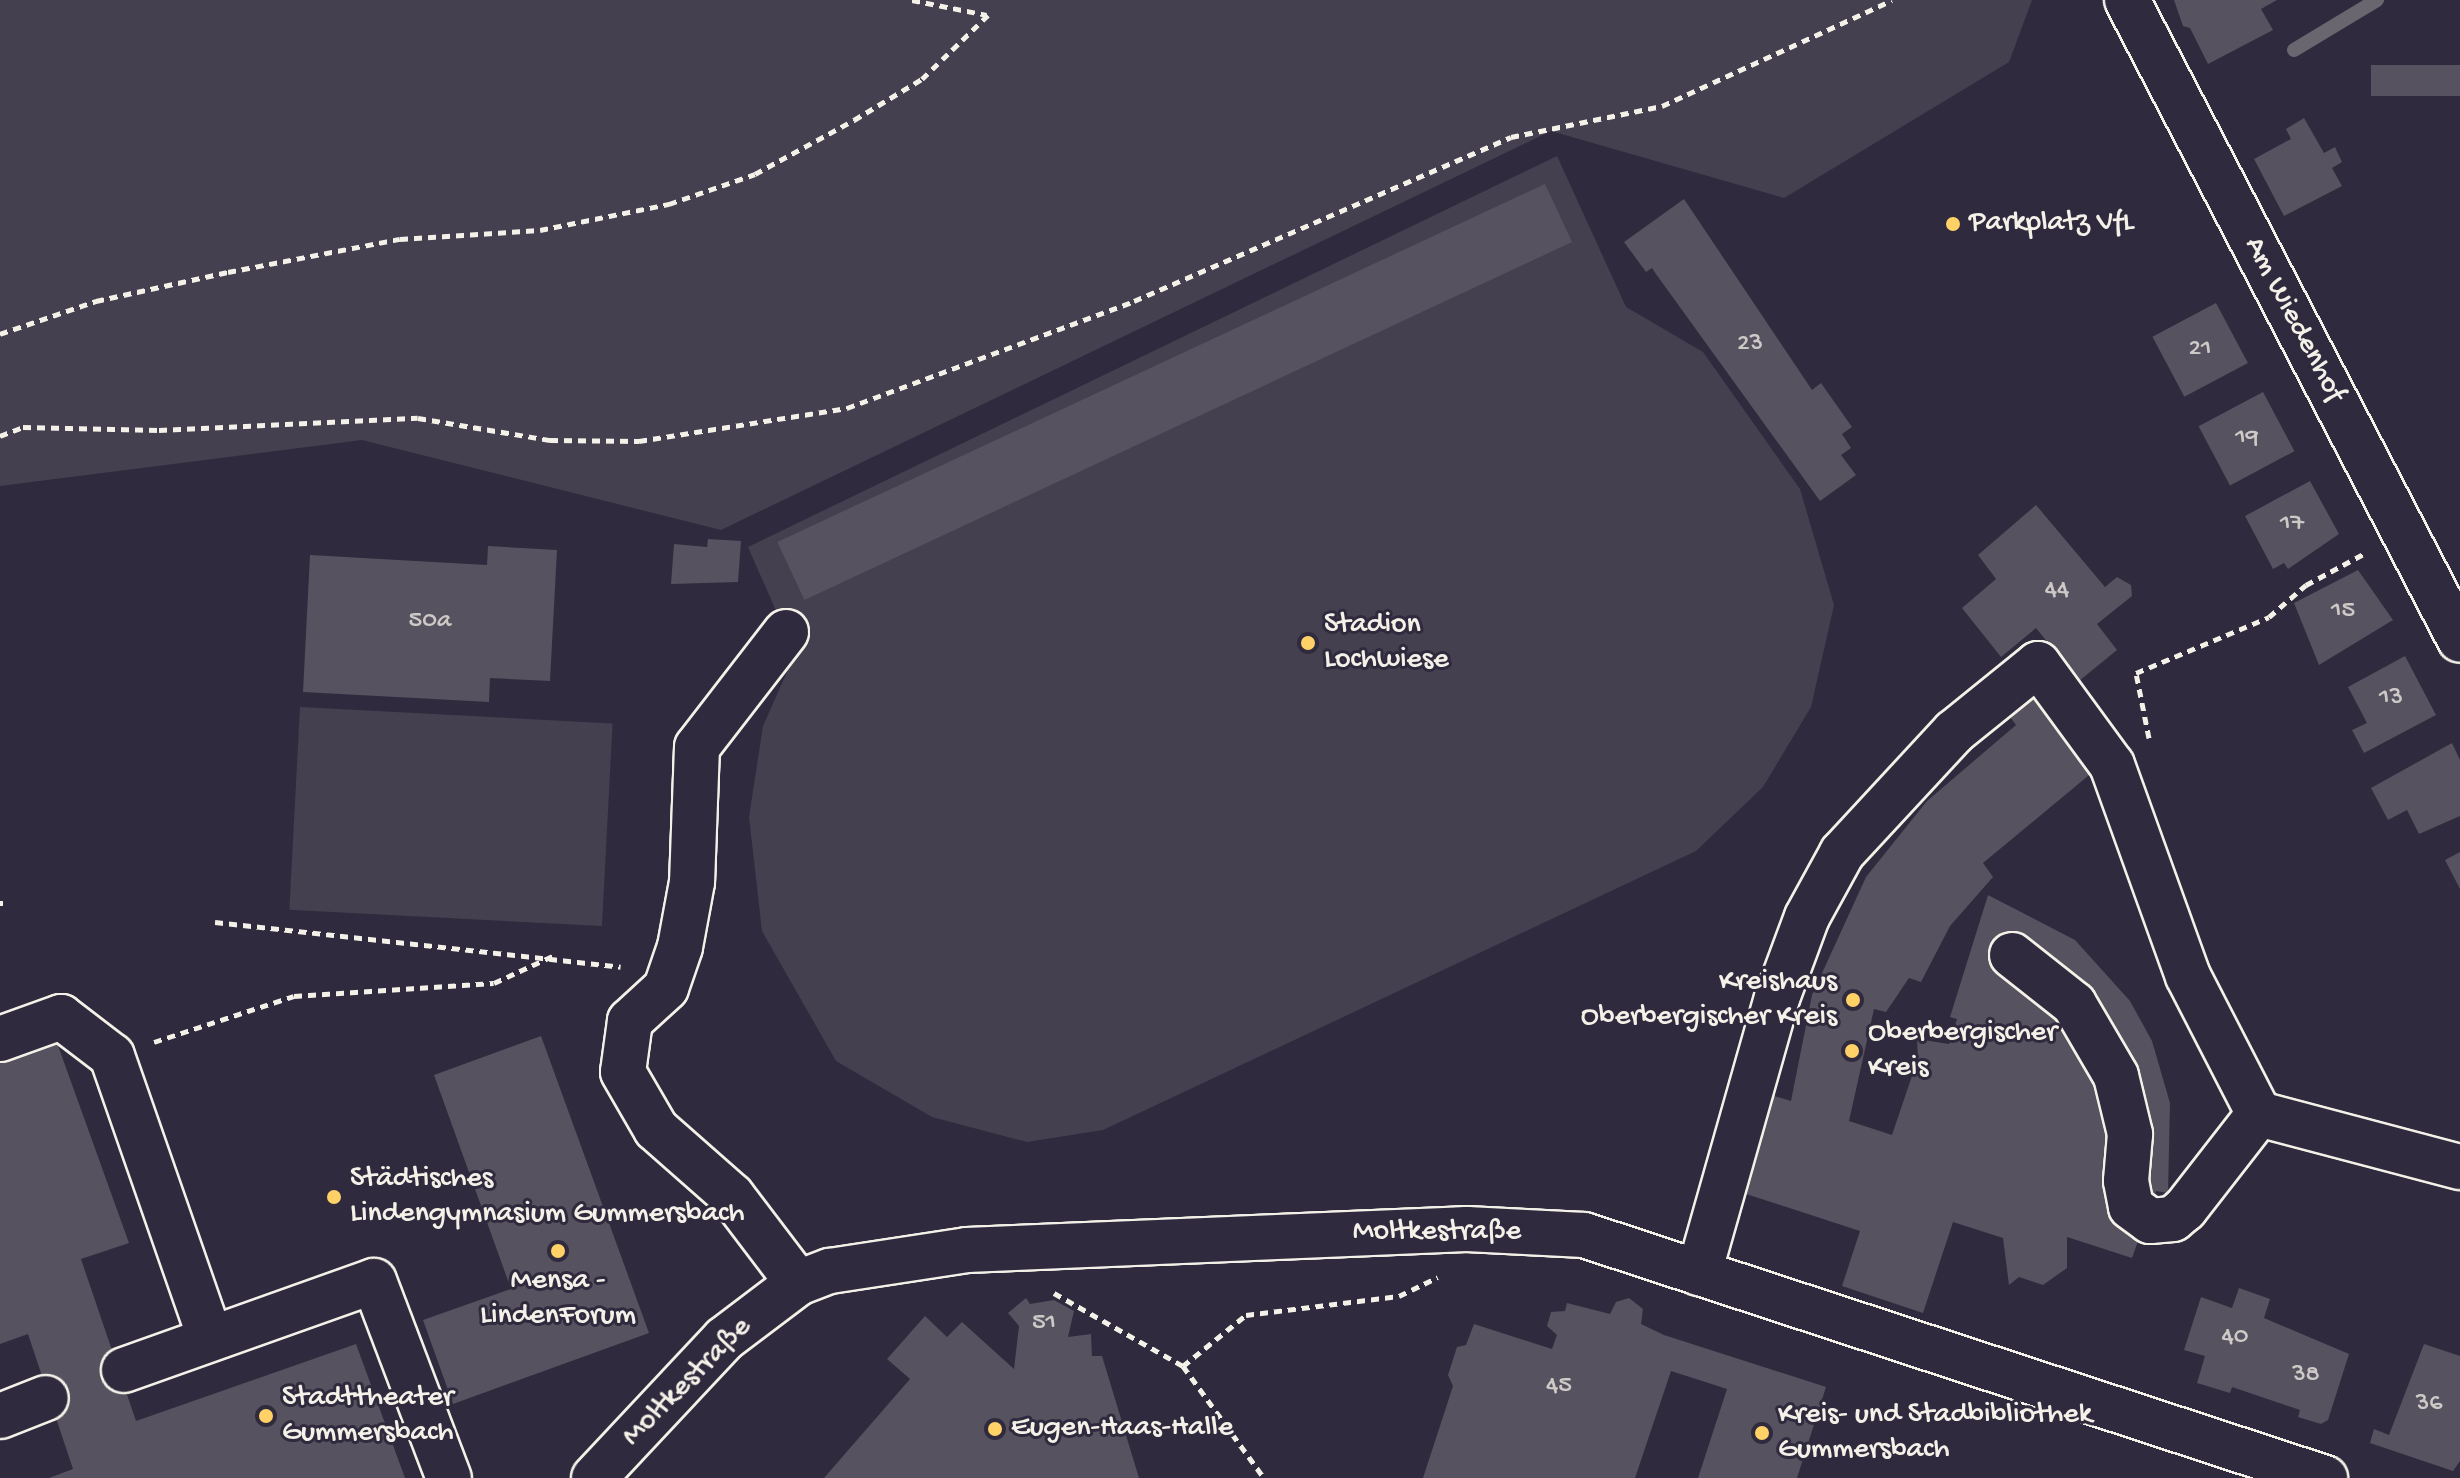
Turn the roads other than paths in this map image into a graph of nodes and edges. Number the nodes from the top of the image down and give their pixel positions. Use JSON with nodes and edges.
{"nodes":[{"id":1,"x":2127,"y":0,"type":"edge"},
{"id":2,"x":786,"y":632,"type":"dead end"},
{"id":3,"x":2460,"y":640,"type":"edge"},
{"id":4,"x":2012,"y":955,"type":"dead end"},
{"id":5,"x":0,"y":1039,"type":"edge"},
{"id":6,"x":2259,"y":1114,"type":"junction"},
{"id":7,"x":2460,"y":1167,"type":"edge"},
{"id":8,"x":1699,"y":1273,"type":"junction"},
{"id":9,"x":798,"y":1283,"type":"junction"},
{"id":10,"x":210,"y":1338,"type":"junction"},
{"id":11,"x":124,"y":1370,"type":"dead end"},
{"id":12,"x":46,"y":1398,"type":"dead end"},
{"id":13,"x":0,"y":1416,"type":"edge"},
{"id":14,"x":604,"y":1475,"type":"edge"},
{"id":15,"x":2300,"y":1475,"type":"edge"},
{"id":16,"x":449,"y":1478,"type":"edge"}],
"edges":[{"from":1,"to":3,"type":"street","name":"Am Wiedenhof"},
{"from":2,"to":9,"type":"street"},
{"from":4,"to":6,"type":"street"},
{"from":5,"to":10,"type":"street"},
{"from":6,"to":7,"type":"street"},
{"from":6,"to":8,"type":"street"},
{"from":8,"to":9,"type":"street","name":"Moltkestraße"},
{"from":8,"to":15,"type":"street","name":"Moltkestraße"},
{"from":9,"to":14,"type":"street","name":"Moltkestraße"},
{"from":10,"to":11,"type":"street"},
{"from":10,"to":16,"type":"street"},
{"from":12,"to":13,"type":"street"}]}
